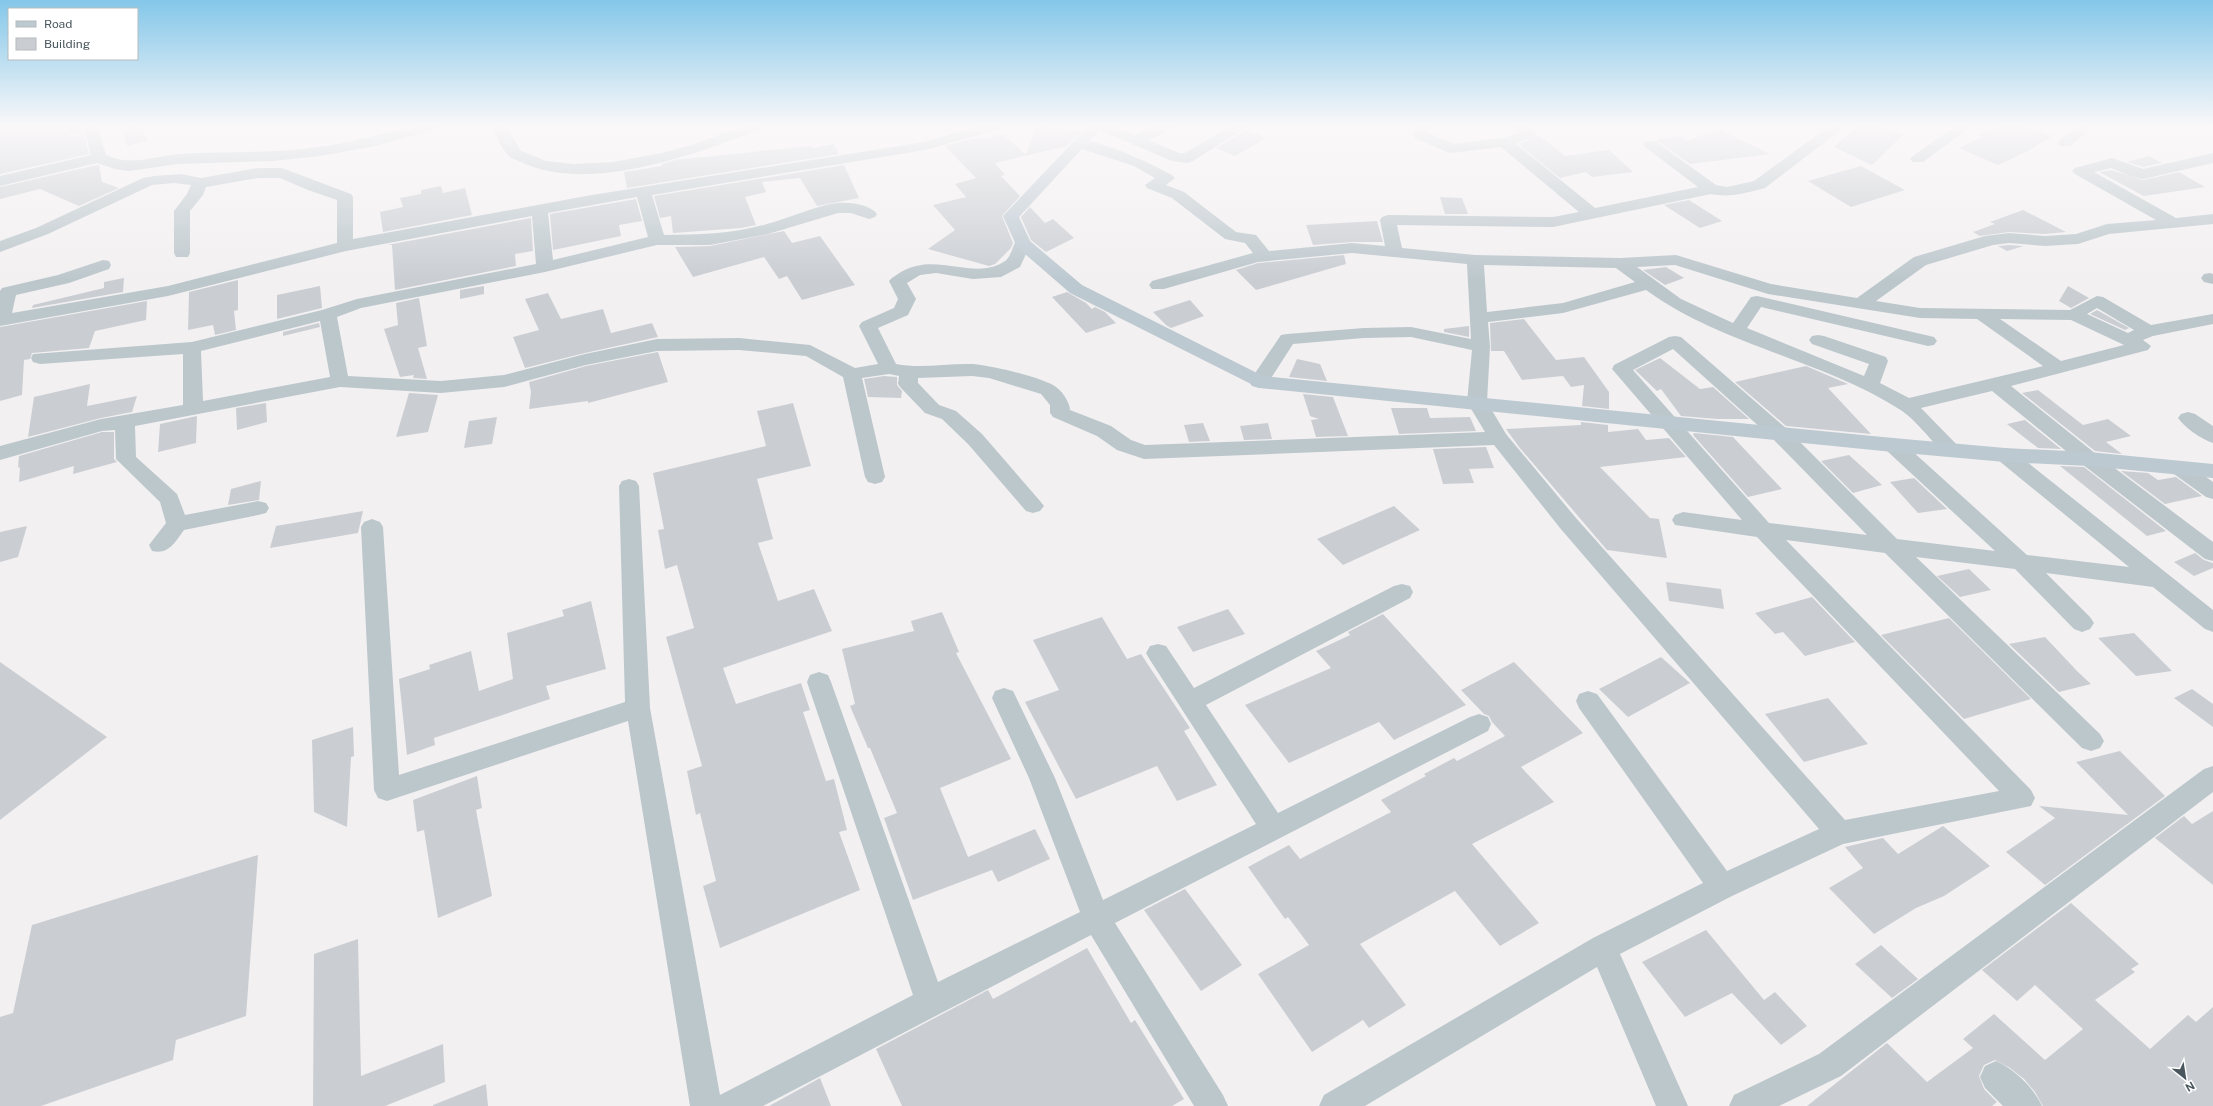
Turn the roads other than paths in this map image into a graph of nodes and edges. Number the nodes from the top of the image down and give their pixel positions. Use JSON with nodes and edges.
{"nodes":[{"id":1,"x":19,"y":177,"type":"edge"},
{"id":2,"x":230,"y":177,"type":"edge"},
{"id":3,"x":290,"y":177,"type":"edge"},
{"id":4,"x":738,"y":177,"type":"edge"},
{"id":5,"x":1049,"y":177,"type":"edge"},
{"id":6,"x":1164,"y":177,"type":"edge"},
{"id":7,"x":1546,"y":177,"type":"edge"},
{"id":8,"x":1693,"y":177,"type":"edge"},
{"id":9,"x":1770,"y":177,"type":"edge"},
{"id":10,"x":2091,"y":177,"type":"edge"},
{"id":11,"x":0,"y":181,"type":"edge"},
{"id":12,"x":197,"y":181,"type":"junction"},
{"id":13,"x":1710,"y":189,"type":"junction"},
{"id":14,"x":644,"y":192,"type":"junction"},
{"id":15,"x":540,"y":210,"type":"junction"},
{"id":16,"x":869,"y":214,"type":"dead end"},
{"id":17,"x":1592,"y":214,"type":"junction"},
{"id":18,"x":2213,"y":219,"type":"edge"},
{"id":19,"x":2178,"y":221,"type":"junction"},
{"id":20,"x":2213,"y":235,"type":"edge"},
{"id":21,"x":657,"y":240,"type":"junction"},
{"id":22,"x":1023,"y":243,"type":"junction"},
{"id":23,"x":4,"y":246,"type":"edge"},
{"id":24,"x":345,"y":246,"type":"junction"},
{"id":25,"x":1394,"y":251,"type":"junction"},
{"id":26,"x":182,"y":253,"type":"dead end"},
{"id":27,"x":1264,"y":256,"type":"junction"},
{"id":28,"x":1474,"y":260,"type":"junction"},
{"id":29,"x":0,"y":261,"type":"edge"},
{"id":30,"x":1620,"y":262,"type":"junction"},
{"id":31,"x":103,"y":265,"type":"dead end"},
{"id":32,"x":544,"y":267,"type":"junction"},
{"id":33,"x":1649,"y":284,"type":"junction"},
{"id":34,"x":1158,"y":285,"type":"dead end"},
{"id":35,"x":1860,"y":304,"type":"junction"},
{"id":36,"x":328,"y":314,"type":"junction"},
{"id":37,"x":1982,"y":314,"type":"junction"},
{"id":38,"x":2074,"y":315,"type":"junction"},
{"id":39,"x":1479,"y":318,"type":"junction"},
{"id":40,"x":2213,"y":319,"type":"edge"},
{"id":41,"x":1,"y":321,"type":"edge"},
{"id":42,"x":1736,"y":331,"type":"junction"},
{"id":43,"x":2148,"y":331,"type":"junction"},
{"id":44,"x":1818,"y":340,"type":"dead end"},
{"id":45,"x":2128,"y":340,"type":"junction"},
{"id":46,"x":1928,"y":341,"type":"dead end"},
{"id":47,"x":1481,"y":347,"type":"junction"},
{"id":48,"x":192,"y":348,"type":"junction"},
{"id":49,"x":40,"y":358,"type":"dead end"},
{"id":50,"x":889,"y":368,"type":"junction"},
{"id":51,"x":2059,"y":368,"type":"junction"},
{"id":52,"x":909,"y":372,"type":"junction"},
{"id":53,"x":852,"y":374,"type":"junction"},
{"id":54,"x":340,"y":380,"type":"junction"},
{"id":55,"x":1259,"y":382,"type":"junction"},
{"id":56,"x":1996,"y":384,"type":"junction"},
{"id":57,"x":1870,"y":385,"type":"junction"},
{"id":58,"x":1477,"y":402,"type":"junction"},
{"id":59,"x":1907,"y":405,"type":"junction"},
{"id":60,"x":193,"y":409,"type":"junction"},
{"id":61,"x":2188,"y":418,"type":"dead end"},
{"id":62,"x":126,"y":422,"type":"junction"},
{"id":63,"x":1671,"y":424,"type":"junction"},
{"id":64,"x":1780,"y":434,"type":"junction"},
{"id":65,"x":2213,"y":436,"type":"edge"},
{"id":66,"x":1499,"y":438,"type":"junction"},
{"id":67,"x":1893,"y":445,"type":"junction"},
{"id":68,"x":1951,"y":449,"type":"junction"},
{"id":69,"x":0,"y":453,"type":"edge"},
{"id":70,"x":2005,"y":455,"type":"junction"},
{"id":71,"x":2089,"y":459,"type":"junction"},
{"id":72,"x":2181,"y":469,"type":"junction"},
{"id":73,"x":2213,"y":471,"type":"edge"},
{"id":74,"x":875,"y":477,"type":"dead end"},
{"id":75,"x":629,"y":486,"type":"dead end"},
{"id":76,"x":2213,"y":492,"type":"edge"},
{"id":77,"x":1033,"y":506,"type":"dead end"},
{"id":78,"x":258,"y":508,"type":"dead end"},
{"id":79,"x":1683,"y":520,"type":"dead end"},
{"id":80,"x":177,"y":524,"type":"junction"},
{"id":81,"x":372,"y":527,"type":"dead end"},
{"id":82,"x":1764,"y":530,"type":"junction"},
{"id":83,"x":160,"y":545,"type":"dead end"},
{"id":84,"x":1891,"y":546,"type":"junction"},
{"id":85,"x":2213,"y":553,"type":"edge"},
{"id":86,"x":2021,"y":562,"type":"junction"},
{"id":87,"x":2158,"y":579,"type":"junction"},
{"id":88,"x":1402,"y":592,"type":"dead end"},
{"id":89,"x":2082,"y":623,"type":"dead end"},
{"id":90,"x":2213,"y":623,"type":"edge"},
{"id":91,"x":1158,"y":653,"type":"dead end"},
{"id":92,"x":819,"y":682,"type":"dead end"},
{"id":93,"x":1004,"y":698,"type":"dead end"},
{"id":94,"x":1588,"y":701,"type":"dead end"},
{"id":95,"x":1190,"y":702,"type":"junction"},
{"id":96,"x":638,"y":708,"type":"junction"},
{"id":97,"x":1479,"y":724,"type":"dead end"},
{"id":98,"x":2091,"y":741,"type":"dead end"},
{"id":99,"x":2213,"y":777,"type":"edge"},
{"id":100,"x":1273,"y":828,"type":"junction"},
{"id":101,"x":1839,"y":833,"type":"junction"},
{"id":102,"x":1722,"y":886,"type":"junction"},
{"id":103,"x":1096,"y":917,"type":"junction"},
{"id":104,"x":1603,"y":948,"type":"junction"},
{"id":105,"x":930,"y":1002,"type":"junction"},
{"id":106,"x":1996,"y":1077,"type":"dead end"},
{"id":107,"x":706,"y":1106,"type":"edge"},
{"id":108,"x":731,"y":1106,"type":"edge"},
{"id":109,"x":1212,"y":1106,"type":"edge"},
{"id":110,"x":1335,"y":1106,"type":"edge"},
{"id":111,"x":1672,"y":1106,"type":"edge"},
{"id":112,"x":1745,"y":1106,"type":"edge"},
{"id":113,"x":2026,"y":1106,"type":"edge"}],
"edges":[{"from":1,"to":11,"type":"street"},
{"from":2,"to":12,"type":"street"},
{"from":3,"to":24,"type":"street"},
{"from":4,"to":14,"type":"street"},
{"from":5,"to":22,"type":"street"},
{"from":6,"to":27,"type":"street"},
{"from":7,"to":17,"type":"street"},
{"from":8,"to":13,"type":"street"},
{"from":9,"to":13,"type":"street"},
{"from":10,"to":19,"type":"street"},
{"from":12,"to":23,"type":"street"},
{"from":12,"to":26,"type":"street"},
{"from":13,"to":17,"type":"street"},
{"from":14,"to":15,"type":"street"},
{"from":14,"to":21,"type":"street"},
{"from":15,"to":24,"type":"street"},
{"from":15,"to":32,"type":"street"},
{"from":16,"to":21,"type":"street"},
{"from":17,"to":25,"type":"street"},
{"from":18,"to":19,"type":"street"},
{"from":19,"to":20,"type":"street"},
{"from":19,"to":35,"type":"street"},
{"from":21,"to":32,"type":"street"},
{"from":22,"to":50,"type":"street"},
{"from":22,"to":55,"type":"street"},
{"from":23,"to":29,"type":"street"},
{"from":24,"to":41,"type":"street"},
{"from":25,"to":27,"type":"street"},
{"from":25,"to":28,"type":"street"},
{"from":27,"to":34,"type":"street"},
{"from":28,"to":30,"type":"street"},
{"from":28,"to":39,"type":"street"},
{"from":30,"to":33,"type":"street"},
{"from":30,"to":35,"type":"street"},
{"from":31,"to":41,"type":"street"},
{"from":32,"to":36,"type":"street"},
{"from":33,"to":39,"type":"street"},
{"from":33,"to":42,"type":"street"},
{"from":35,"to":37,"type":"street"},
{"from":36,"to":48,"type":"street"},
{"from":36,"to":54,"type":"street"},
{"from":37,"to":38,"type":"street"},
{"from":37,"to":51,"type":"street"},
{"from":38,"to":43,"type":"street"},
{"from":38,"to":45,"type":"street"},
{"from":39,"to":47,"type":"street"},
{"from":40,"to":43,"type":"street"},
{"from":42,"to":46,"type":"street"},
{"from":42,"to":57,"type":"street"},
{"from":43,"to":45,"type":"street"},
{"from":44,"to":57,"type":"street"},
{"from":45,"to":51,"type":"street"},
{"from":47,"to":55,"type":"street"},
{"from":47,"to":58,"type":"street"},
{"from":48,"to":49,"type":"street"},
{"from":48,"to":60,"type":"street"},
{"from":50,"to":52,"type":"street"},
{"from":50,"to":53,"type":"street"},
{"from":51,"to":56,"type":"street"},
{"from":52,"to":66,"type":"street"},
{"from":52,"to":77,"type":"street"},
{"from":53,"to":54,"type":"street"},
{"from":53,"to":74,"type":"street"},
{"from":54,"to":60,"type":"street"},
{"from":55,"to":58,"type":"street"},
{"from":56,"to":59,"type":"street"},
{"from":56,"to":71,"type":"street"},
{"from":57,"to":59,"type":"street"},
{"from":58,"to":63,"type":"street"},
{"from":58,"to":66,"type":"street"},
{"from":59,"to":68,"type":"street"},
{"from":60,"to":62,"type":"street"},
{"from":61,"to":65,"type":"street"},
{"from":62,"to":69,"type":"street"},
{"from":62,"to":80,"type":"street"},
{"from":63,"to":64,"type":"street"},
{"from":63,"to":64,"type":"street"},
{"from":63,"to":82,"type":"street"},
{"from":64,"to":67,"type":"street"},
{"from":64,"to":84,"type":"street"},
{"from":66,"to":101,"type":"street"},
{"from":67,"to":68,"type":"street"},
{"from":67,"to":86,"type":"street"},
{"from":68,"to":70,"type":"street"},
{"from":70,"to":71,"type":"street"},
{"from":70,"to":87,"type":"street"},
{"from":71,"to":72,"type":"street"},
{"from":71,"to":85,"type":"street"},
{"from":72,"to":73,"type":"street"},
{"from":72,"to":76,"type":"street"},
{"from":75,"to":96,"type":"street"},
{"from":78,"to":80,"type":"street"},
{"from":79,"to":82,"type":"street"},
{"from":80,"to":83,"type":"street"},
{"from":81,"to":96,"type":"street"},
{"from":82,"to":84,"type":"street"},
{"from":82,"to":101,"type":"street"},
{"from":84,"to":86,"type":"street"},
{"from":84,"to":98,"type":"street"},
{"from":86,"to":87,"type":"street"},
{"from":86,"to":89,"type":"street"},
{"from":87,"to":90,"type":"street"},
{"from":88,"to":95,"type":"street"},
{"from":91,"to":95,"type":"street"},
{"from":92,"to":105,"type":"street"},
{"from":93,"to":103,"type":"street"},
{"from":94,"to":102,"type":"street"},
{"from":95,"to":100,"type":"street"},
{"from":96,"to":107,"type":"street"},
{"from":97,"to":100,"type":"street"},
{"from":99,"to":112,"type":"street"},
{"from":100,"to":103,"type":"street"},
{"from":101,"to":102,"type":"street"},
{"from":102,"to":104,"type":"street"},
{"from":103,"to":105,"type":"street"},
{"from":103,"to":109,"type":"street"},
{"from":104,"to":110,"type":"street"},
{"from":104,"to":111,"type":"street"},
{"from":105,"to":108,"type":"street"},
{"from":106,"to":113,"type":"street"}]}
